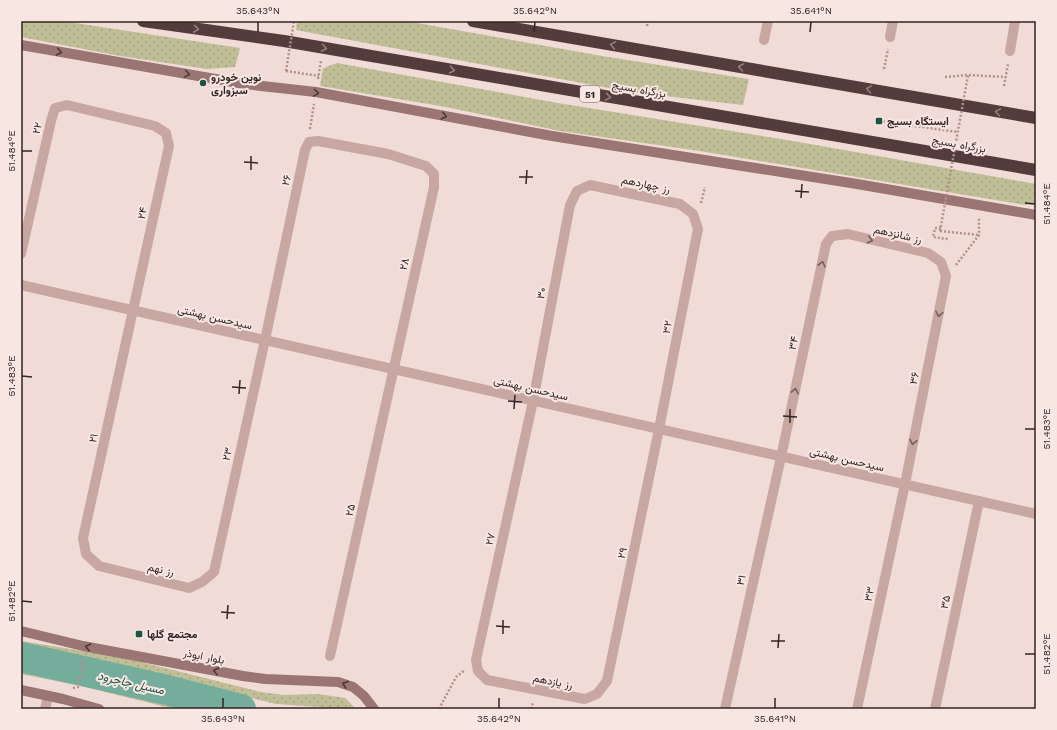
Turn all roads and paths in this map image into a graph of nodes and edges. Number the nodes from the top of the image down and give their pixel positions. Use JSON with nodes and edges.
{"nodes":[{"id":1,"x":143,"y":21,"type":"edge"},
{"id":2,"x":294,"y":21,"type":"edge"},
{"id":3,"x":473,"y":21,"type":"edge"},
{"id":4,"x":648,"y":21,"type":"edge"},
{"id":5,"x":768,"y":21,"type":"edge"},
{"id":6,"x":893,"y":21,"type":"edge"},
{"id":7,"x":1015,"y":21,"type":"edge"},
{"id":8,"x":647,"y":26,"type":"dead end"},
{"id":9,"x":890,"y":37,"type":"joint"},
{"id":10,"x":764,"y":40,"type":"dead end"},
{"id":11,"x":21,"y":45,"type":"edge"},
{"id":12,"x":1010,"y":51,"type":"joint"},
{"id":13,"x":884,"y":69,"type":"dead end"},
{"id":14,"x":968,"y":75,"type":"junction"},
{"id":15,"x":319,"y":76,"type":"dead end"},
{"id":16,"x":1006,"y":77,"type":"junction"},
{"id":17,"x":945,"y":78,"type":"dead end"},
{"id":18,"x":1004,"y":86,"type":"dead end"},
{"id":19,"x":1036,"y":118,"type":"edge"},
{"id":20,"x":879,"y":121,"type":"dead end"},
{"id":21,"x":155,"y":126,"type":"joint"},
{"id":22,"x":958,"y":132,"type":"junction"},
{"id":23,"x":426,"y":166,"type":"joint"},
{"id":24,"x":1036,"y":170,"type":"edge"},
{"id":25,"x":577,"y":191,"type":"joint"},
{"id":26,"x":978,"y":204,"type":"junction"},
{"id":27,"x":1034,"y":214,"type":"edge"},
{"id":28,"x":698,"y":229,"type":"joint"},
{"id":29,"x":940,"y":230,"type":"junction"},
{"id":30,"x":979,"y":235,"type":"junction"},
{"id":31,"x":832,"y":236,"type":"joint"},
{"id":32,"x":948,"y":239,"type":"dead end"},
{"id":33,"x":21,"y":254,"type":"edge"},
{"id":34,"x":946,"y":276,"type":"junction"},
{"id":35,"x":21,"y":285,"type":"edge"},
{"id":36,"x":134,"y":310,"type":"junction"},
{"id":37,"x":265,"y":340,"type":"junction"},
{"id":38,"x":393,"y":369,"type":"junction"},
{"id":39,"x":534,"y":401,"type":"junction"},
{"id":40,"x":659,"y":429,"type":"junction"},
{"id":41,"x":781,"y":456,"type":"junction"},
{"id":42,"x":905,"y":484,"type":"junction"},
{"id":43,"x":979,"y":501,"type":"junction"},
{"id":44,"x":1036,"y":513,"type":"edge"},
{"id":45,"x":98,"y":566,"type":"joint"},
{"id":46,"x":214,"y":572,"type":"joint"},
{"id":47,"x":21,"y":631,"type":"edge"},
{"id":48,"x":330,"y":656,"type":"dead end"},
{"id":49,"x":476,"y":660,"type":"junction"},
{"id":50,"x":84,"y":661,"type":"dead end"},
{"id":51,"x":607,"y":681,"type":"joint"},
{"id":52,"x":78,"y":687,"type":"dead end"},
{"id":53,"x":21,"y":690,"type":"edge"},
{"id":54,"x":48,"y":696,"type":"junction"},
{"id":55,"x":45,"y":709,"type":"edge"},
{"id":56,"x":99,"y":709,"type":"edge"},
{"id":57,"x":374,"y":709,"type":"edge"},
{"id":58,"x":439,"y":709,"type":"edge"},
{"id":59,"x":725,"y":709,"type":"edge"},
{"id":60,"x":857,"y":709,"type":"edge"},
{"id":61,"x":935,"y":709,"type":"edge"}],
"edges":[{"from":1,"to":24,"type":"highway","name":"بزرگراه بسیج","number":"51","one_way":true},
{"from":2,"to":15,"type":"path","bridge":true},
{"from":19,"to":3,"type":"highway","one_way":true},
{"from":4,"to":8,"type":"path"},
{"from":5,"to":10,"type":"street"},
{"from":6,"to":9,"type":"street"},
{"from":7,"to":12,"type":"street"},
{"from":9,"to":13,"type":"path"},
{"from":11,"to":26,"type":"main road","one_way":true},
{"from":12,"to":16,"type":"path"},
{"from":14,"to":16,"type":"path"},
{"from":14,"to":17,"type":"path"},
{"from":14,"to":22,"type":"path","bridge":true},
{"from":16,"to":18,"type":"path"},
{"from":20,"to":22,"type":"path"},
{"from":21,"to":33,"type":"street","name":"۲۲"},
{"from":21,"to":36,"type":"street","name":"۲۴"},
{"from":22,"to":29,"type":"path","bridge":true},
{"from":23,"to":37,"type":"street","name":"۲۶"},
{"from":23,"to":38,"type":"street","name":"۲۸"},
{"from":25,"to":28,"type":"street","name":"رز چهاردهم"},
{"from":25,"to":39,"type":"street","name":"۳۰"},
{"from":26,"to":27,"type":"main road"},
{"from":26,"to":30,"type":"path"},
{"from":28,"to":40,"type":"street","name":"۳۲"},
{"from":29,"to":30,"type":"path"},
{"from":29,"to":32,"type":"path"},
{"from":30,"to":34,"type":"path"},
{"from":31,"to":34,"type":"street","name":"رز شانزدهم","one_way":true},
{"from":41,"to":31,"type":"street","name":"۳۴","one_way":true},
{"from":34,"to":42,"type":"street","name":"۳۶","one_way":true},
{"from":35,"to":36,"type":"street","name":"سیدحسن بهشتی"},
{"from":36,"to":37,"type":"street","name":"سیدحسن بهشتی"},
{"from":36,"to":45,"type":"street","name":"۲۱"},
{"from":37,"to":38,"type":"street","name":"سیدحسن بهشتی"},
{"from":37,"to":46,"type":"street","name":"۲۳"},
{"from":38,"to":39,"type":"street","name":"سیدحسن بهشتی"},
{"from":38,"to":48,"type":"street","name":"۲۵"},
{"from":39,"to":40,"type":"street","name":"سیدحسن بهشتی"},
{"from":39,"to":49,"type":"street","name":"۲۷"},
{"from":40,"to":41,"type":"street","name":"سیدحسن بهشتی"},
{"from":40,"to":51,"type":"street","name":"۲۹"},
{"from":41,"to":42,"type":"street","name":"سیدحسن بهشتی"},
{"from":41,"to":59,"type":"street","name":"۳۱"},
{"from":42,"to":43,"type":"street","name":"سیدحسن بهشتی"},
{"from":42,"to":60,"type":"street","name":"۳۳"},
{"from":43,"to":44,"type":"street","name":"سیدحسن بهشتی"},
{"from":43,"to":61,"type":"street","name":"۳۵"},
{"from":45,"to":46,"type":"street","name":"رز نهم"},
{"from":57,"to":47,"type":"main road","name":"بلوار ابوذر","one_way":true},
{"from":49,"to":51,"type":"street","name":"رز یازدهم"},
{"from":49,"to":58,"type":"path"},
{"from":50,"to":52,"type":"path"},
{"from":53,"to":54,"type":"main road"},
{"from":54,"to":55,"type":"street"},
{"from":54,"to":56,"type":"main road"}]}
